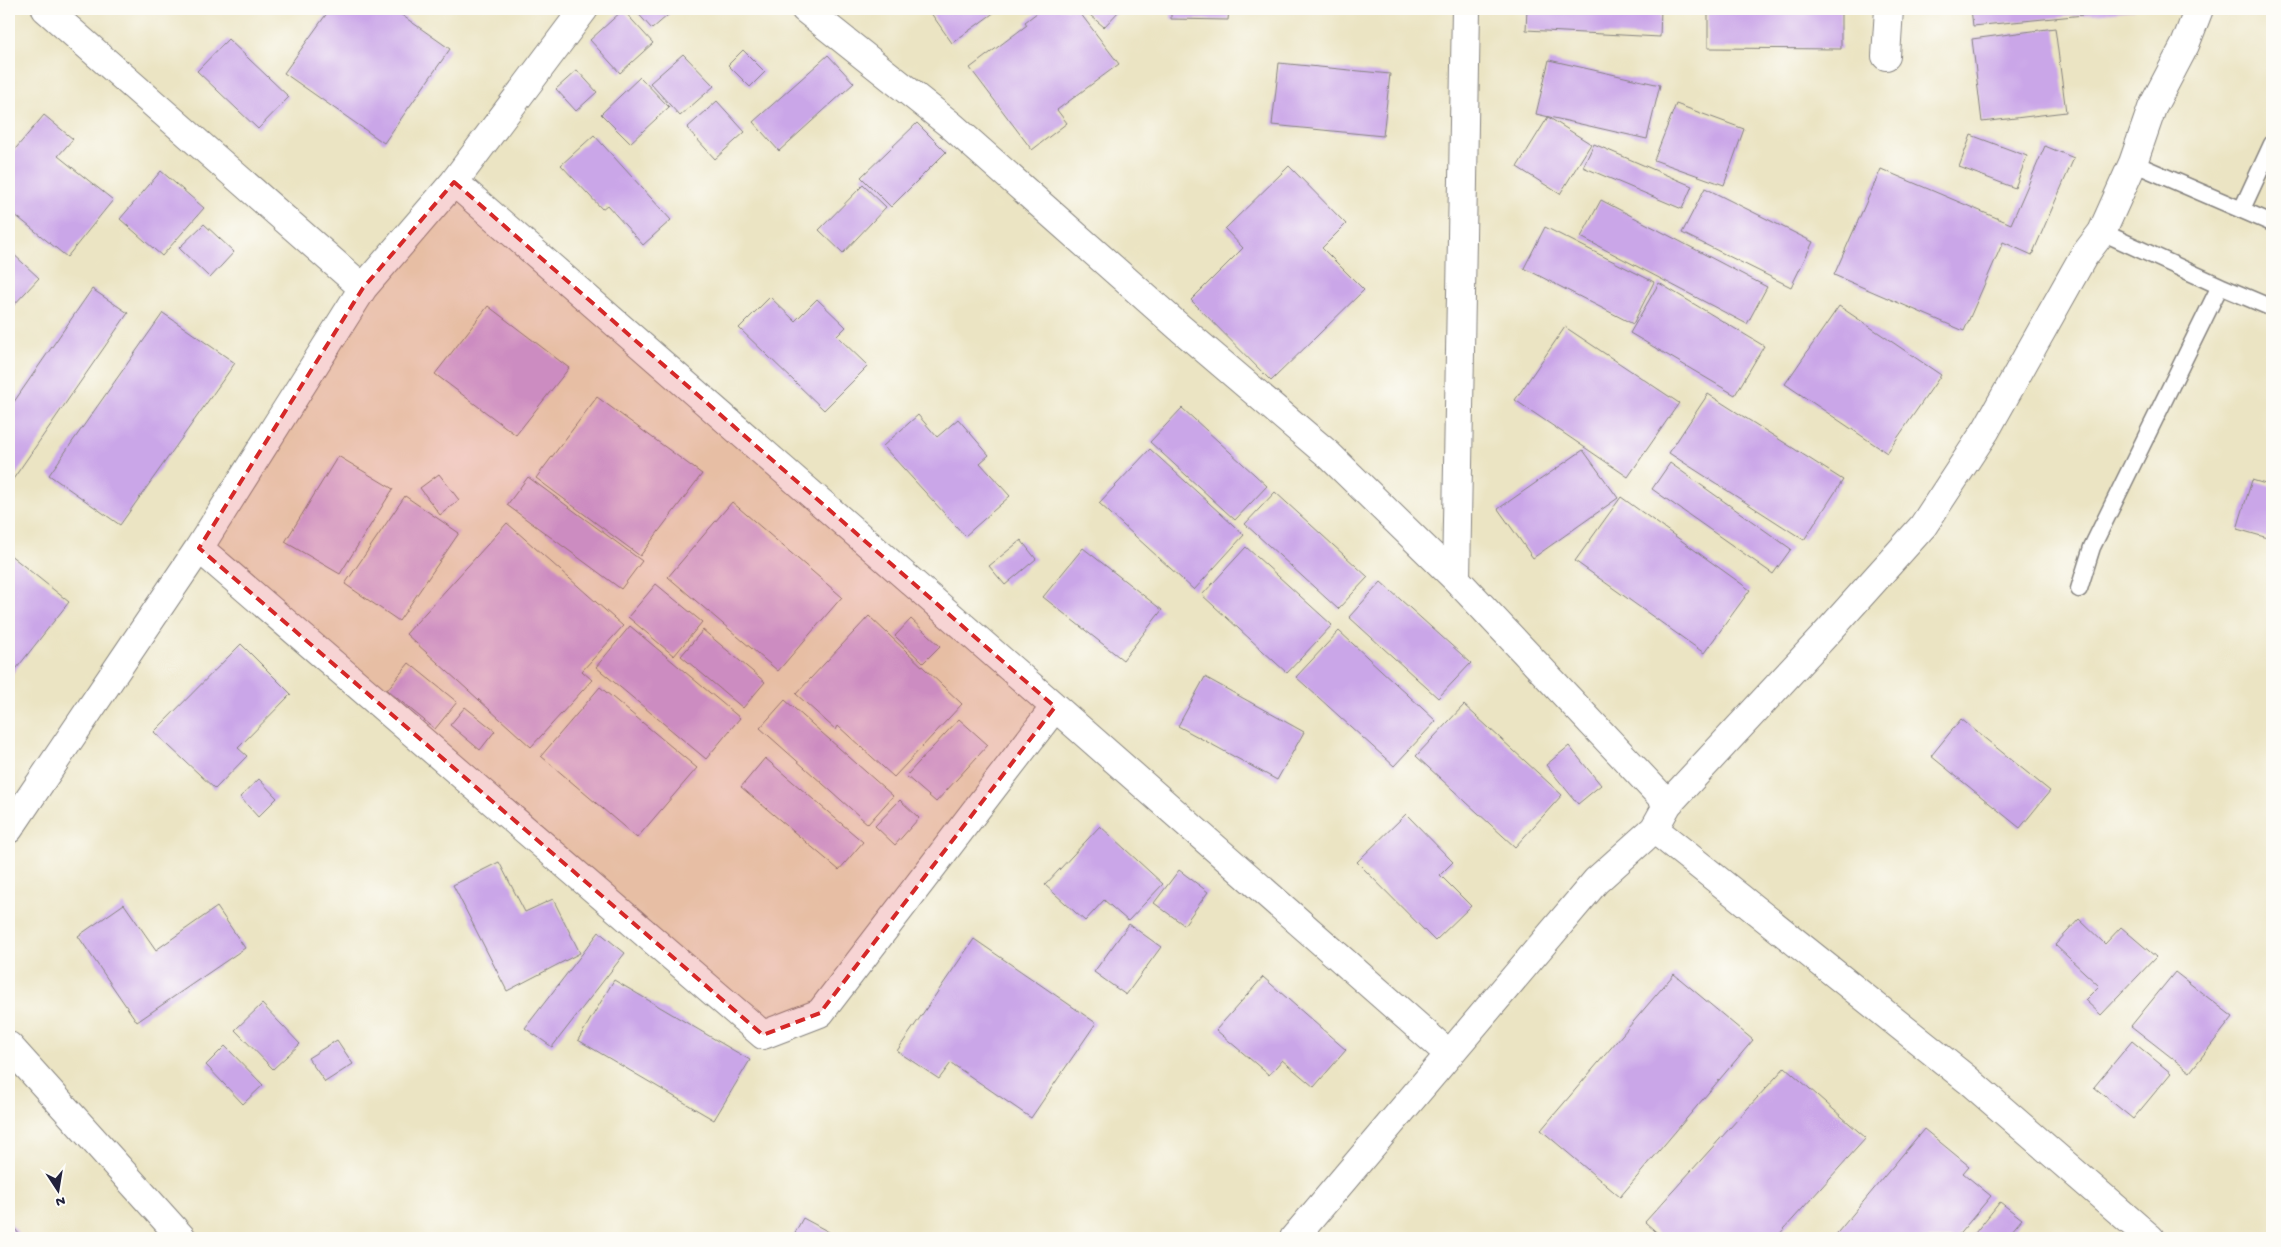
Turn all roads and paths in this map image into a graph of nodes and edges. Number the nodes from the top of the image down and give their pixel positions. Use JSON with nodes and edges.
{"nodes":[{"id":1,"x":46,"y":9,"type":"edge"},
{"id":2,"x":584,"y":9,"type":"edge"},
{"id":3,"x":805,"y":9,"type":"edge"},
{"id":4,"x":1466,"y":9,"type":"edge"},
{"id":5,"x":1889,"y":9,"type":"edge"},
{"id":6,"x":2199,"y":9,"type":"edge"},
{"id":7,"x":1886,"y":56,"type":"dead end"},
{"id":8,"x":2272,"y":144,"type":"edge"},
{"id":9,"x":2133,"y":163,"type":"junction"},
{"id":10,"x":454,"y":182,"type":"junction"},
{"id":11,"x":2242,"y":209,"type":"junction"},
{"id":12,"x":2272,"y":223,"type":"edge"},
{"id":13,"x":2102,"y":232,"type":"junction"},
{"id":14,"x":2220,"y":286,"type":"junction"},
{"id":15,"x":363,"y":288,"type":"junction"},
{"id":16,"x":2272,"y":308,"type":"edge"},
{"id":17,"x":199,"y":548,"type":"junction"},
{"id":18,"x":1456,"y":579,"type":"junction"},
{"id":19,"x":2079,"y":589,"type":"dead end"},
{"id":20,"x":1055,"y":706,"type":"junction"},
{"id":21,"x":1668,"y":804,"type":"junction"},
{"id":22,"x":9,"y":829,"type":"edge"},
{"id":23,"x":1654,"y":829,"type":"junction"},
{"id":24,"x":9,"y":1046,"type":"edge"},
{"id":25,"x":1449,"y":1054,"type":"junction"},
{"id":26,"x":182,"y":1238,"type":"edge"},
{"id":27,"x":1294,"y":1238,"type":"edge"},
{"id":28,"x":2150,"y":1238,"type":"edge"}],
"edges":[{"from":1,"to":15,"type":"street"},
{"from":2,"to":10,"type":"street"},
{"from":3,"to":18,"type":"street"},
{"from":4,"to":18,"type":"street"},
{"from":5,"to":7,"type":"street"},
{"from":6,"to":9,"type":"street"},
{"from":8,"to":11,"type":"lane"},
{"from":9,"to":11,"type":"lane"},
{"from":9,"to":13,"type":"street"},
{"from":10,"to":15,"type":"street"},
{"from":10,"to":20,"type":"street"},
{"from":11,"to":12,"type":"lane"},
{"from":13,"to":14,"type":"lane"},
{"from":13,"to":21,"type":"street"},
{"from":14,"to":16,"type":"lane"},
{"from":14,"to":19,"type":"lane"},
{"from":15,"to":17,"type":"street"},
{"from":17,"to":20,"type":"street"},
{"from":17,"to":22,"type":"street"},
{"from":18,"to":21,"type":"street"},
{"from":20,"to":25,"type":"street"},
{"from":21,"to":23,"type":"street"},
{"from":23,"to":25,"type":"street"},
{"from":23,"to":28,"type":"street"},
{"from":24,"to":26,"type":"street"},
{"from":25,"to":27,"type":"street"}]}
